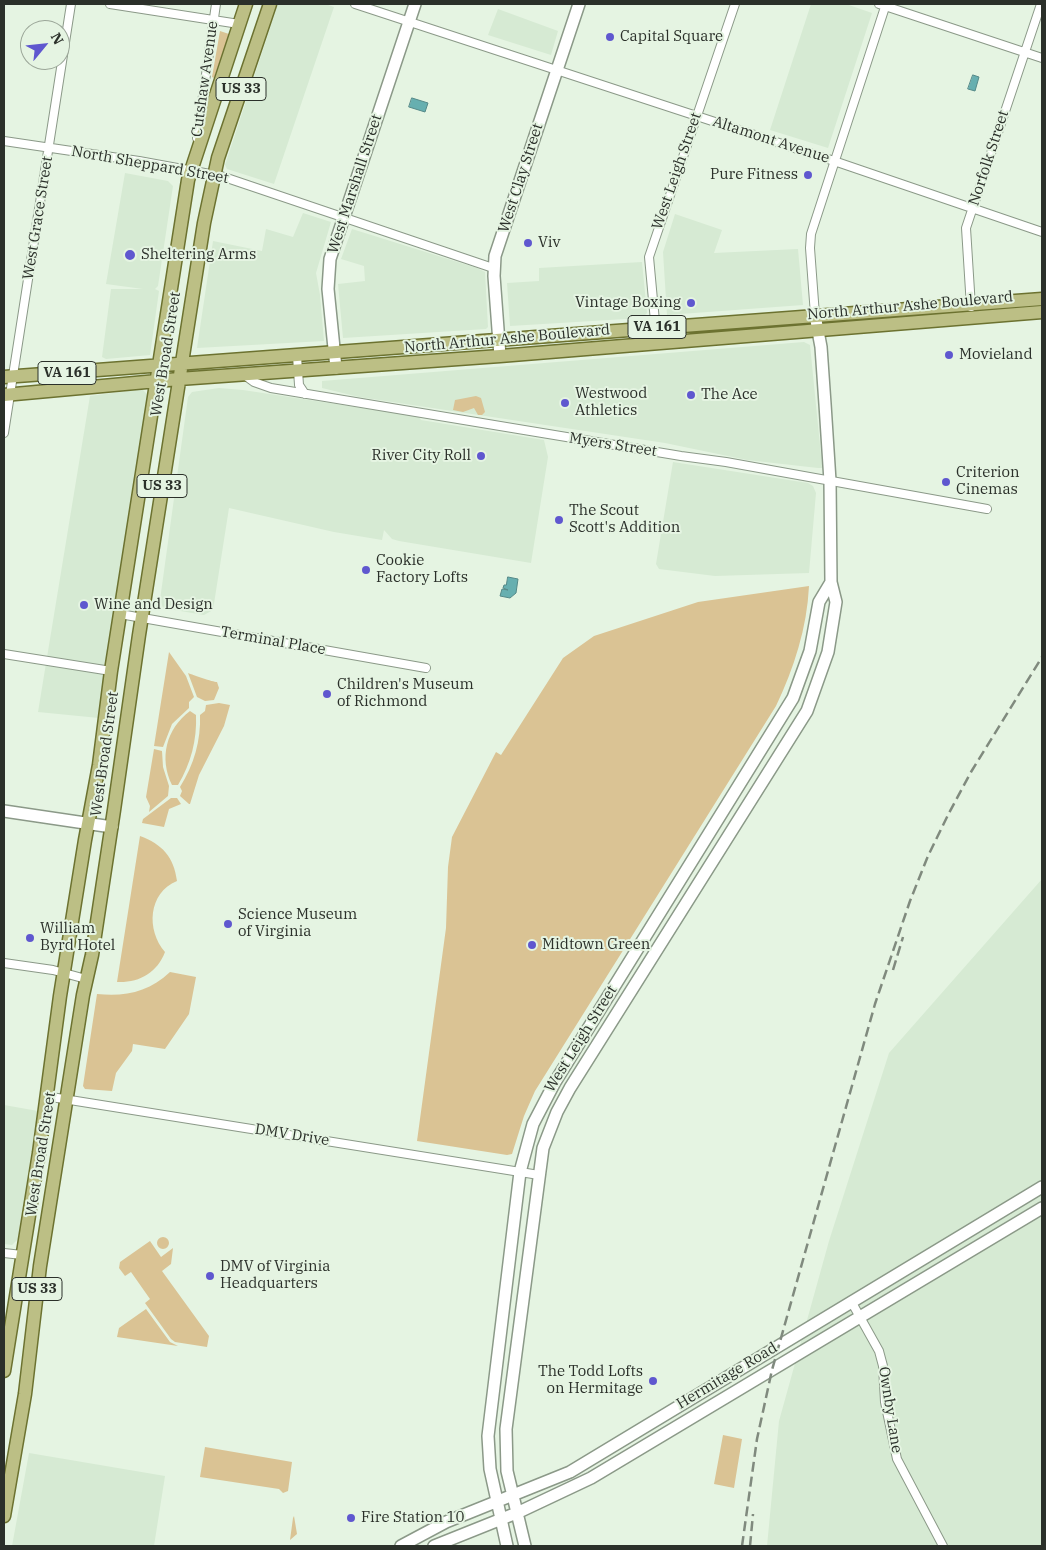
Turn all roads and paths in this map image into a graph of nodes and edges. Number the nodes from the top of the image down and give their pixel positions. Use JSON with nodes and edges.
{"nodes":[{"id":1,"x":71,"y":4,"type":"edge"},
{"id":2,"x":110,"y":4,"type":"edge"},
{"id":3,"x":216,"y":4,"type":"edge"},
{"id":4,"x":246,"y":4,"type":"edge"},
{"id":5,"x":270,"y":4,"type":"edge"},
{"id":6,"x":355,"y":4,"type":"edge"},
{"id":7,"x":415,"y":4,"type":"edge"},
{"id":8,"x":579,"y":4,"type":"edge"},
{"id":9,"x":735,"y":4,"type":"edge"},
{"id":10,"x":883,"y":4,"type":"edge"},
{"id":11,"x":1041,"y":4,"type":"edge"},
{"id":12,"x":214,"y":20,"type":"junction"},
{"id":13,"x":410,"y":22,"type":"junction"},
{"id":14,"x":240,"y":24,"type":"junction"},
{"id":15,"x":1025,"y":52,"type":"junction"},
{"id":16,"x":1042,"y":58,"type":"edge"},
{"id":17,"x":557,"y":71,"type":"junction"},
{"id":18,"x":696,"y":116,"type":"junction"},
{"id":19,"x":4,"y":141,"type":"edge"},
{"id":20,"x":49,"y":148,"type":"junction"},
{"id":21,"x":195,"y":154,"type":"junction"},
{"id":22,"x":834,"y":161,"type":"junction"},
{"id":23,"x":190,"y":170,"type":"junction"},
{"id":24,"x":214,"y":174,"type":"junction"},
{"id":25,"x":972,"y":209,"type":"junction"},
{"id":26,"x":344,"y":217,"type":"junction"},
{"id":27,"x":1042,"y":232,"type":"edge"},
{"id":28,"x":493,"y":268,"type":"junction"},
{"id":29,"x":1042,"y":299,"type":"edge"},
{"id":30,"x":970,"y":303,"type":"junction"},
{"id":31,"x":1042,"y":312,"type":"edge"},
{"id":32,"x":815,"y":315,"type":"junction"},
{"id":33,"x":972,"y":317,"type":"junction"},
{"id":34,"x":655,"y":328,"type":"junction"},
{"id":35,"x":818,"y":330,"type":"junction"},
{"id":36,"x":498,"y":339,"type":"junction"},
{"id":37,"x":657,"y":343,"type":"junction"},
{"id":38,"x":334,"y":353,"type":"junction"},
{"id":39,"x":297,"y":356,"type":"junction"},
{"id":40,"x":500,"y":356,"type":"junction"},
{"id":41,"x":181,"y":364,"type":"junction"},
{"id":42,"x":159,"y":366,"type":"junction"},
{"id":43,"x":336,"y":368,"type":"junction"},
{"id":44,"x":298,"y":372,"type":"junction"},
{"id":45,"x":243,"y":374,"type":"junction"},
{"id":46,"x":8,"y":377,"type":"edge"},
{"id":47,"x":179,"y":379,"type":"junction"},
{"id":48,"x":157,"y":381,"type":"junction"},
{"id":49,"x":305,"y":394,"type":"junction"},
{"id":50,"x":7,"y":395,"type":"edge"},
{"id":51,"x":4,"y":432,"type":"edge"},
{"id":52,"x":830,"y":481,"type":"junction"},
{"id":53,"x":986,"y":509,"type":"dead end"},
{"id":54,"x":831,"y":582,"type":"junction"},
{"id":55,"x":120,"y":614,"type":"junction"},
{"id":56,"x":141,"y":618,"type":"junction"},
{"id":57,"x":4,"y":654,"type":"edge"},
{"id":58,"x":426,"y":668,"type":"dead end"},
{"id":59,"x":111,"y":670,"type":"junction"},
{"id":60,"x":4,"y":811,"type":"edge"},
{"id":61,"x":88,"y":824,"type":"junction"},
{"id":62,"x":112,"y":826,"type":"junction"},
{"id":63,"x":4,"y":963,"type":"edge"},
{"id":64,"x":64,"y":973,"type":"junction"},
{"id":65,"x":86,"y":979,"type":"junction"},
{"id":66,"x":45,"y":1096,"type":"junction"},
{"id":67,"x":66,"y":1100,"type":"junction"},
{"id":68,"x":520,"y":1172,"type":"junction"},
{"id":69,"x":539,"y":1175,"type":"junction"},
{"id":70,"x":1042,"y":1187,"type":"edge"},
{"id":71,"x":1042,"y":1208,"type":"edge"},
{"id":72,"x":4,"y":1252,"type":"edge"},
{"id":73,"x":22,"y":1254,"type":"junction"},
{"id":74,"x":851,"y":1301,"type":"junction"},
{"id":75,"x":860,"y":1316,"type":"junction"},
{"id":76,"x":4,"y":1371,"type":"edge"},
{"id":77,"x":512,"y":1496,"type":"junction"},
{"id":78,"x":5,"y":1501,"type":"edge"},
{"id":79,"x":497,"y":1502,"type":"junction"},
{"id":80,"x":516,"y":1513,"type":"junction"},
{"id":81,"x":4,"y":1516,"type":"edge"},
{"id":82,"x":501,"y":1519,"type":"junction"},
{"id":83,"x":401,"y":1546,"type":"edge"},
{"id":84,"x":434,"y":1546,"type":"edge"},
{"id":85,"x":507,"y":1546,"type":"edge"},
{"id":86,"x":525,"y":1546,"type":"edge"},
{"id":87,"x":943,"y":1546,"type":"edge"}],
"edges":[{"from":1,"to":20,"type":"street","name":"West Grace Street"},
{"from":2,"to":12,"type":"street"},
{"from":3,"to":12,"type":"street","name":"Cutshaw Avenue"},
{"from":4,"to":14,"type":"main road","name":"West Broad Street","number":"US 33"},
{"from":5,"to":24,"type":"main road","name":"West Broad Street","number":"US 33"},
{"from":6,"to":13,"type":"street","name":"Altamont Avenue"},
{"from":7,"to":13,"type":"street","name":"West Marshall Street"},
{"from":8,"to":17,"type":"street","name":"West Clay Street"},
{"from":9,"to":18,"type":"street","name":"West Leigh Street"},
{"from":10,"to":15,"type":"street"},
{"from":10,"to":22,"type":"street"},
{"from":11,"to":15,"type":"street","name":"Norfolk Street"},
{"from":12,"to":14,"type":"street"},
{"from":12,"to":21,"type":"street","name":"Cutshaw Avenue"},
{"from":13,"to":17,"type":"street","name":"Altamont Avenue"},
{"from":13,"to":26,"type":"street","name":"West Marshall Street"},
{"from":14,"to":21,"type":"main road","name":"West Broad Street","number":"US 33"},
{"from":15,"to":16,"type":"street"},
{"from":15,"to":25,"type":"street","name":"Norfolk Street"},
{"from":17,"to":18,"type":"street","name":"Altamont Avenue"},
{"from":17,"to":28,"type":"street","name":"West Clay Street"},
{"from":18,"to":22,"type":"street","name":"Altamont Avenue"},
{"from":18,"to":34,"type":"street","name":"West Leigh Street"},
{"from":19,"to":20,"type":"street","name":"North Sheppard Street"},
{"from":20,"to":23,"type":"street","name":"North Sheppard Street"},
{"from":20,"to":46,"type":"street","name":"West Grace Street"},
{"from":21,"to":23,"type":"main road","name":"West Broad Street","number":"US 33"},
{"from":22,"to":25,"type":"street","name":"Altamont Avenue"},
{"from":22,"to":32,"type":"street"},
{"from":23,"to":24,"type":"street","name":"North Sheppard Street"},
{"from":23,"to":42,"type":"main road","name":"West Broad Street","number":"US 33"},
{"from":24,"to":26,"type":"street","name":"North Sheppard Street"},
{"from":24,"to":41,"type":"main road","name":"West Broad Street","number":"US 33"},
{"from":25,"to":27,"type":"street","name":"Altamont Avenue"},
{"from":25,"to":30,"type":"street","name":"Norfolk Street"},
{"from":26,"to":28,"type":"street","name":"North Sheppard Street"},
{"from":26,"to":38,"type":"street","name":"West Marshall Street"},
{"from":28,"to":36,"type":"street","name":"West Clay Street"},
{"from":29,"to":30,"type":"main road","name":"North Arthur Ashe Boulevard","number":"VA 161"},
{"from":30,"to":32,"type":"main road","name":"North Arthur Ashe Boulevard","number":"VA 161"},
{"from":30,"to":33,"type":"street","name":"Norfolk Street"},
{"from":31,"to":33,"type":"main road","name":"North Arthur Ashe Boulevard","number":"VA 161"},
{"from":32,"to":34,"type":"main road","name":"North Arthur Ashe Boulevard","number":"VA 161"},
{"from":32,"to":35,"type":"street","name":"West Leigh Street"},
{"from":33,"to":35,"type":"main road","name":"North Arthur Ashe Boulevard","number":"VA 161"},
{"from":34,"to":36,"type":"main road","name":"North Arthur Ashe Boulevard","number":"VA 161"},
{"from":34,"to":37,"type":"street","name":"West Leigh Street"},
{"from":35,"to":37,"type":"main road","name":"North Arthur Ashe Boulevard","number":"VA 161"},
{"from":35,"to":52,"type":"street","name":"West Leigh Street"},
{"from":36,"to":38,"type":"main road","name":"North Arthur Ashe Boulevard","number":"VA 161"},
{"from":36,"to":40,"type":"street","name":"West Clay Street"},
{"from":37,"to":40,"type":"main road","name":"North Arthur Ashe Boulevard","number":"VA 161"},
{"from":38,"to":39,"type":"main road","name":"North Arthur Ashe Boulevard","number":"VA 161"},
{"from":38,"to":43,"type":"street","name":"West Marshall Street"},
{"from":39,"to":41,"type":"main road","name":"North Arthur Ashe Boulevard","number":"VA 161"},
{"from":39,"to":44,"type":"street"},
{"from":40,"to":43,"type":"main road","name":"North Arthur Ashe Boulevard","number":"VA 161"},
{"from":41,"to":42,"type":"main road","name":"North Arthur Ashe Boulevard","number":"VA 161"},
{"from":41,"to":47,"type":"main road","name":"West Broad Street","number":"US 33"},
{"from":42,"to":46,"type":"main road","name":"North Arthur Ashe Boulevard","number":"VA 161"},
{"from":42,"to":48,"type":"main road","name":"West Broad Street","number":"US 33"},
{"from":43,"to":44,"type":"main road","name":"North Arthur Ashe Boulevard","number":"VA 161"},
{"from":44,"to":45,"type":"main road","name":"North Arthur Ashe Boulevard","number":"VA 161"},
{"from":44,"to":49,"type":"street"},
{"from":45,"to":47,"type":"main road","name":"North Arthur Ashe Boulevard","number":"VA 161"},
{"from":45,"to":49,"type":"street","name":"Myers Street"},
{"from":46,"to":50,"type":"street","name":"West Grace Street"},
{"from":47,"to":48,"type":"main road","name":"North Arthur Ashe Boulevard","number":"VA 161"},
{"from":47,"to":56,"type":"main road","name":"West Broad Street","number":"US 33"},
{"from":48,"to":50,"type":"main road","name":"North Arthur Ashe Boulevard","number":"VA 161"},
{"from":48,"to":55,"type":"main road","name":"West Broad Street","number":"US 33"},
{"from":49,"to":52,"type":"street","name":"Myers Street"},
{"from":50,"to":51,"type":"street","name":"West Grace Street"},
{"from":52,"to":53,"type":"street","name":"Myers Street"},
{"from":52,"to":54,"type":"street","name":"West Leigh Street"},
{"from":54,"to":68,"type":"street","name":"West Leigh Street"},
{"from":54,"to":69,"type":"street","name":"West Leigh Street"},
{"from":55,"to":56,"type":"street","name":"Terminal Place"},
{"from":55,"to":59,"type":"main road","name":"West Broad Street","number":"US 33"},
{"from":56,"to":58,"type":"street","name":"Terminal Place"},
{"from":56,"to":62,"type":"main road","name":"West Broad Street","number":"US 33"},
{"from":57,"to":59,"type":"street"},
{"from":59,"to":61,"type":"main road","name":"West Broad Street","number":"US 33"},
{"from":60,"to":61,"type":"street"},
{"from":61,"to":62,"type":"street"},
{"from":61,"to":64,"type":"main road","name":"West Broad Street","number":"US 33"},
{"from":62,"to":65,"type":"main road","name":"West Broad Street","number":"US 33"},
{"from":63,"to":64,"type":"street"},
{"from":64,"to":65,"type":"street"},
{"from":64,"to":66,"type":"main road","name":"West Broad Street","number":"US 33"},
{"from":65,"to":67,"type":"main road","name":"West Broad Street","number":"US 33"},
{"from":66,"to":67,"type":"street","name":"DMV Drive"},
{"from":66,"to":73,"type":"main road","name":"West Broad Street","number":"US 33"},
{"from":67,"to":68,"type":"street","name":"DMV Drive"},
{"from":67,"to":78,"type":"main road","name":"West Broad Street","number":"US 33"},
{"from":68,"to":69,"type":"street","name":"DMV Drive"},
{"from":68,"to":79,"type":"street","name":"West Leigh Street"},
{"from":69,"to":77,"type":"street","name":"West Leigh Street"},
{"from":70,"to":74,"type":"street","name":"Hermitage Road"},
{"from":71,"to":75,"type":"street","name":"Hermitage Road"},
{"from":72,"to":73,"type":"street"},
{"from":73,"to":76,"type":"main road","name":"West Broad Street","number":"US 33"},
{"from":74,"to":75,"type":"street","name":"Ownby Lane"},
{"from":74,"to":77,"type":"street","name":"Hermitage Road"},
{"from":75,"to":80,"type":"street","name":"Hermitage Road"},
{"from":75,"to":87,"type":"street","name":"Ownby Lane"},
{"from":77,"to":79,"type":"street","name":"Hermitage Road"},
{"from":77,"to":80,"type":"street","name":"West Leigh Street"},
{"from":78,"to":81,"type":"main road","name":"West Broad Street","number":"US 33"},
{"from":79,"to":82,"type":"street","name":"West Leigh Street"},
{"from":79,"to":83,"type":"street","name":"Hermitage Road"},
{"from":80,"to":82,"type":"street","name":"Hermitage Road"},
{"from":80,"to":86,"type":"street","name":"West Leigh Street"},
{"from":82,"to":84,"type":"street","name":"Hermitage Road"},
{"from":82,"to":85,"type":"street","name":"West Leigh Street"}]}
